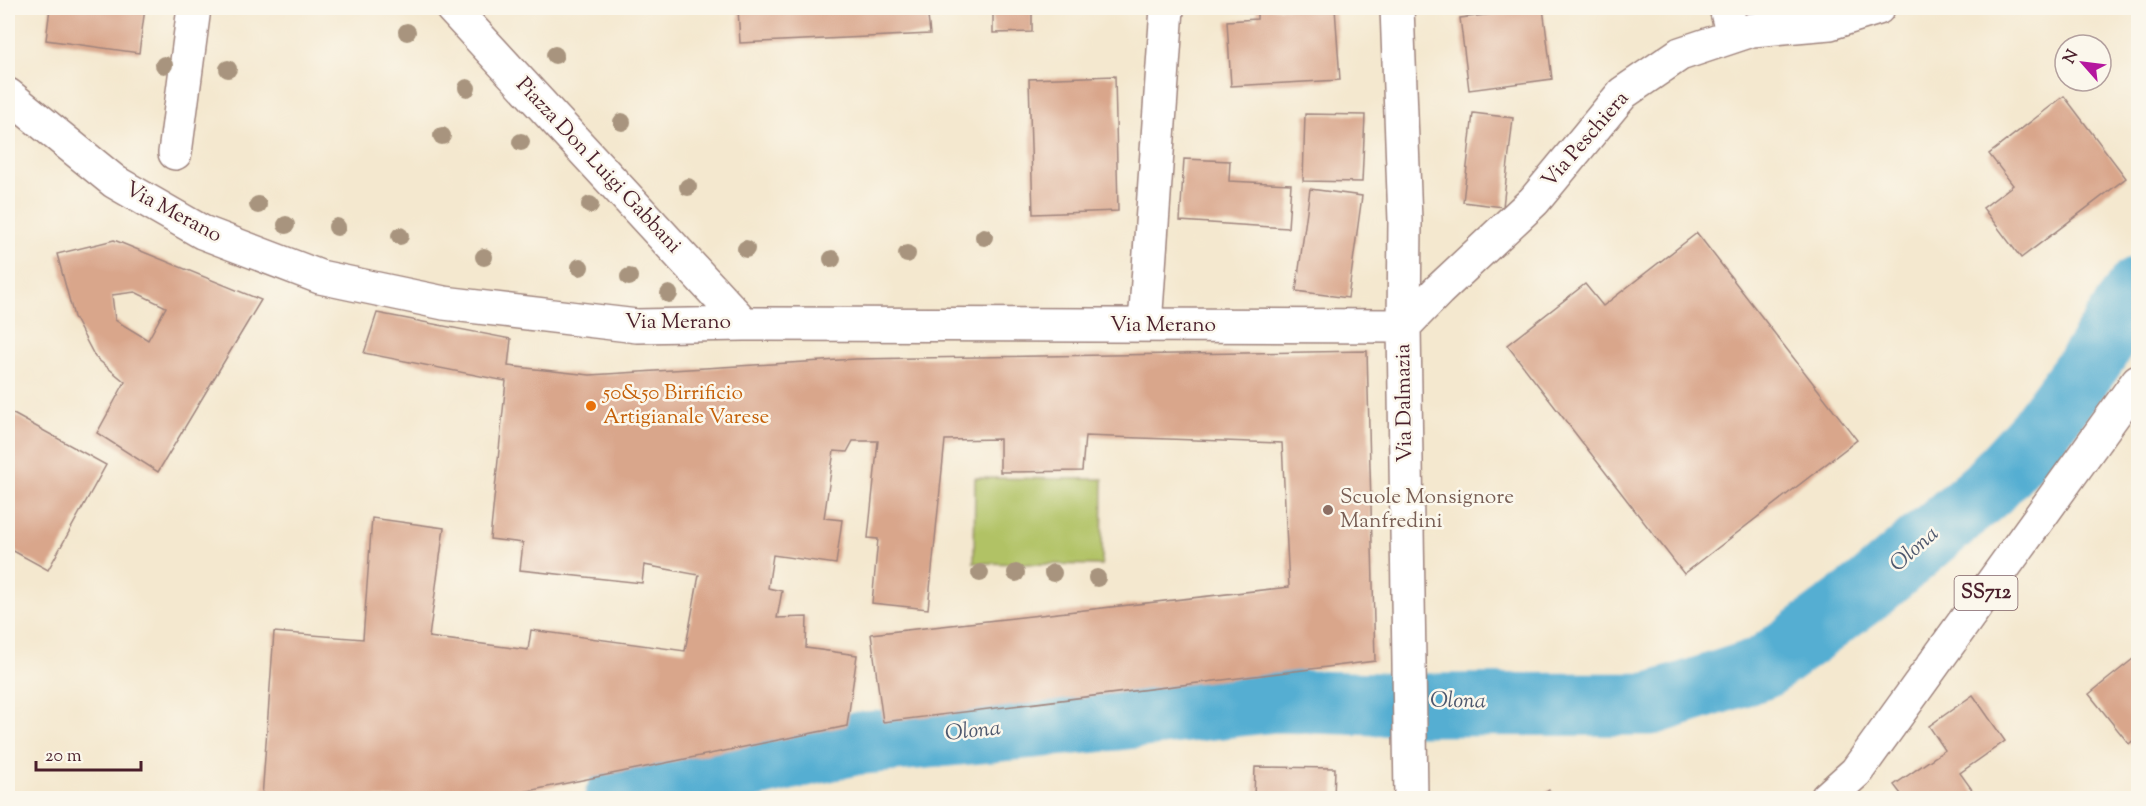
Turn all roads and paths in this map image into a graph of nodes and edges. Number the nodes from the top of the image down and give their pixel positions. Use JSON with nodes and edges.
{"nodes":[{"id":1,"x":194,"y":8,"type":"edge"},
{"id":2,"x":452,"y":8,"type":"edge"},
{"id":3,"x":1167,"y":8,"type":"edge"},
{"id":4,"x":1397,"y":8,"type":"edge"},
{"id":5,"x":1878,"y":8,"type":"edge"},
{"id":6,"x":1729,"y":22,"type":"edge"},
{"id":7,"x":8,"y":95,"type":"edge"},
{"id":8,"x":175,"y":153,"type":"dead end"},
{"id":9,"x":744,"y":324,"type":"junction"},
{"id":10,"x":1145,"y":326,"type":"junction"},
{"id":11,"x":1404,"y":326,"type":"junction"},
{"id":12,"x":2139,"y":381,"type":"edge"},
{"id":13,"x":1411,"y":798,"type":"edge"},
{"id":14,"x":1827,"y":798,"type":"edge"}],
"edges":[{"from":1,"to":8,"type":"street"},
{"from":2,"to":9,"type":"street","name":"Piazza Don Luigi Gabbani"},
{"from":3,"to":10,"type":"street"},
{"from":4,"to":11,"type":"street","name":"Via Dalmazia"},
{"from":5,"to":6,"type":"street","name":"Via Peschiera"},
{"from":6,"to":11,"type":"street","name":"Via Peschiera"},
{"from":7,"to":9,"type":"street","name":"Via Merano"},
{"from":9,"to":10,"type":"street","name":"Via Merano"},
{"from":10,"to":11,"type":"street","name":"Via Merano"},
{"from":11,"to":13,"type":"street","name":"Via Dalmazia"},
{"from":12,"to":14,"type":"street","number":"SS712"}]}
